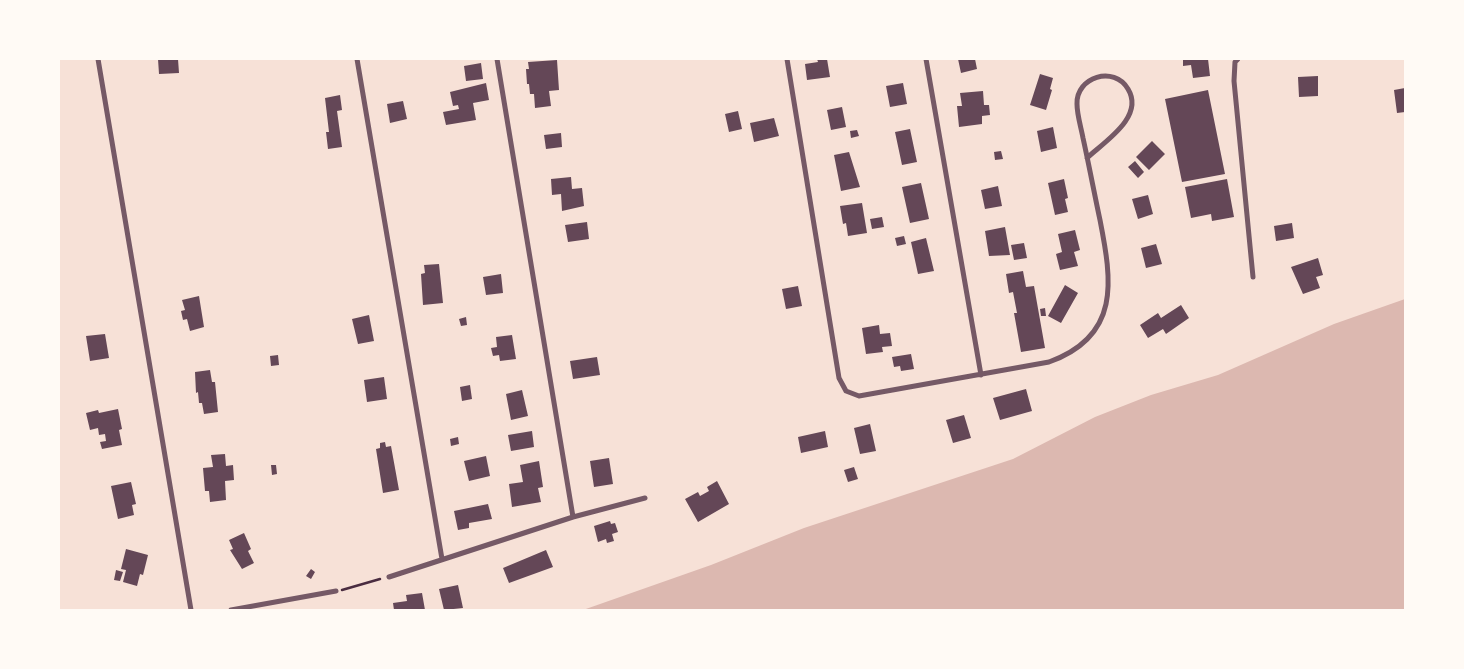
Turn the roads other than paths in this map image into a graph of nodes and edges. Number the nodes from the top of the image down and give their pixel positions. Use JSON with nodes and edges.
{"nodes":[{"id":1,"x":98,"y":59,"type":"edge"},
{"id":2,"x":357,"y":59,"type":"edge"},
{"id":3,"x":497,"y":59,"type":"edge"},
{"id":4,"x":786,"y":59,"type":"edge"},
{"id":5,"x":926,"y":59,"type":"edge"},
{"id":6,"x":1238,"y":59,"type":"edge"},
{"id":7,"x":1087,"y":158,"type":"junction"},
{"id":8,"x":1253,"y":277,"type":"dead end"},
{"id":9,"x":981,"y":375,"type":"junction"},
{"id":10,"x":645,"y":498,"type":"dead end"},
{"id":11,"x":574,"y":517,"type":"junction"},
{"id":12,"x":442,"y":559,"type":"junction"},
{"id":13,"x":389,"y":577,"type":"road end"},
{"id":14,"x":336,"y":591,"type":"road end"},
{"id":15,"x":191,"y":610,"type":"edge"},
{"id":16,"x":231,"y":610,"type":"edge"}],
"edges":[{"from":1,"to":15,"type":"street"},
{"from":2,"to":12,"type":"street"},
{"from":3,"to":11,"type":"street"},
{"from":4,"to":9,"type":"street"},
{"from":5,"to":9,"type":"street"},
{"from":6,"to":8,"type":"street"},
{"from":7,"to":7,"type":"street"},
{"from":7,"to":9,"type":"street"},
{"from":10,"to":11,"type":"street"},
{"from":11,"to":12,"type":"street"},
{"from":12,"to":13,"type":"street"},
{"from":14,"to":16,"type":"street"}]}
